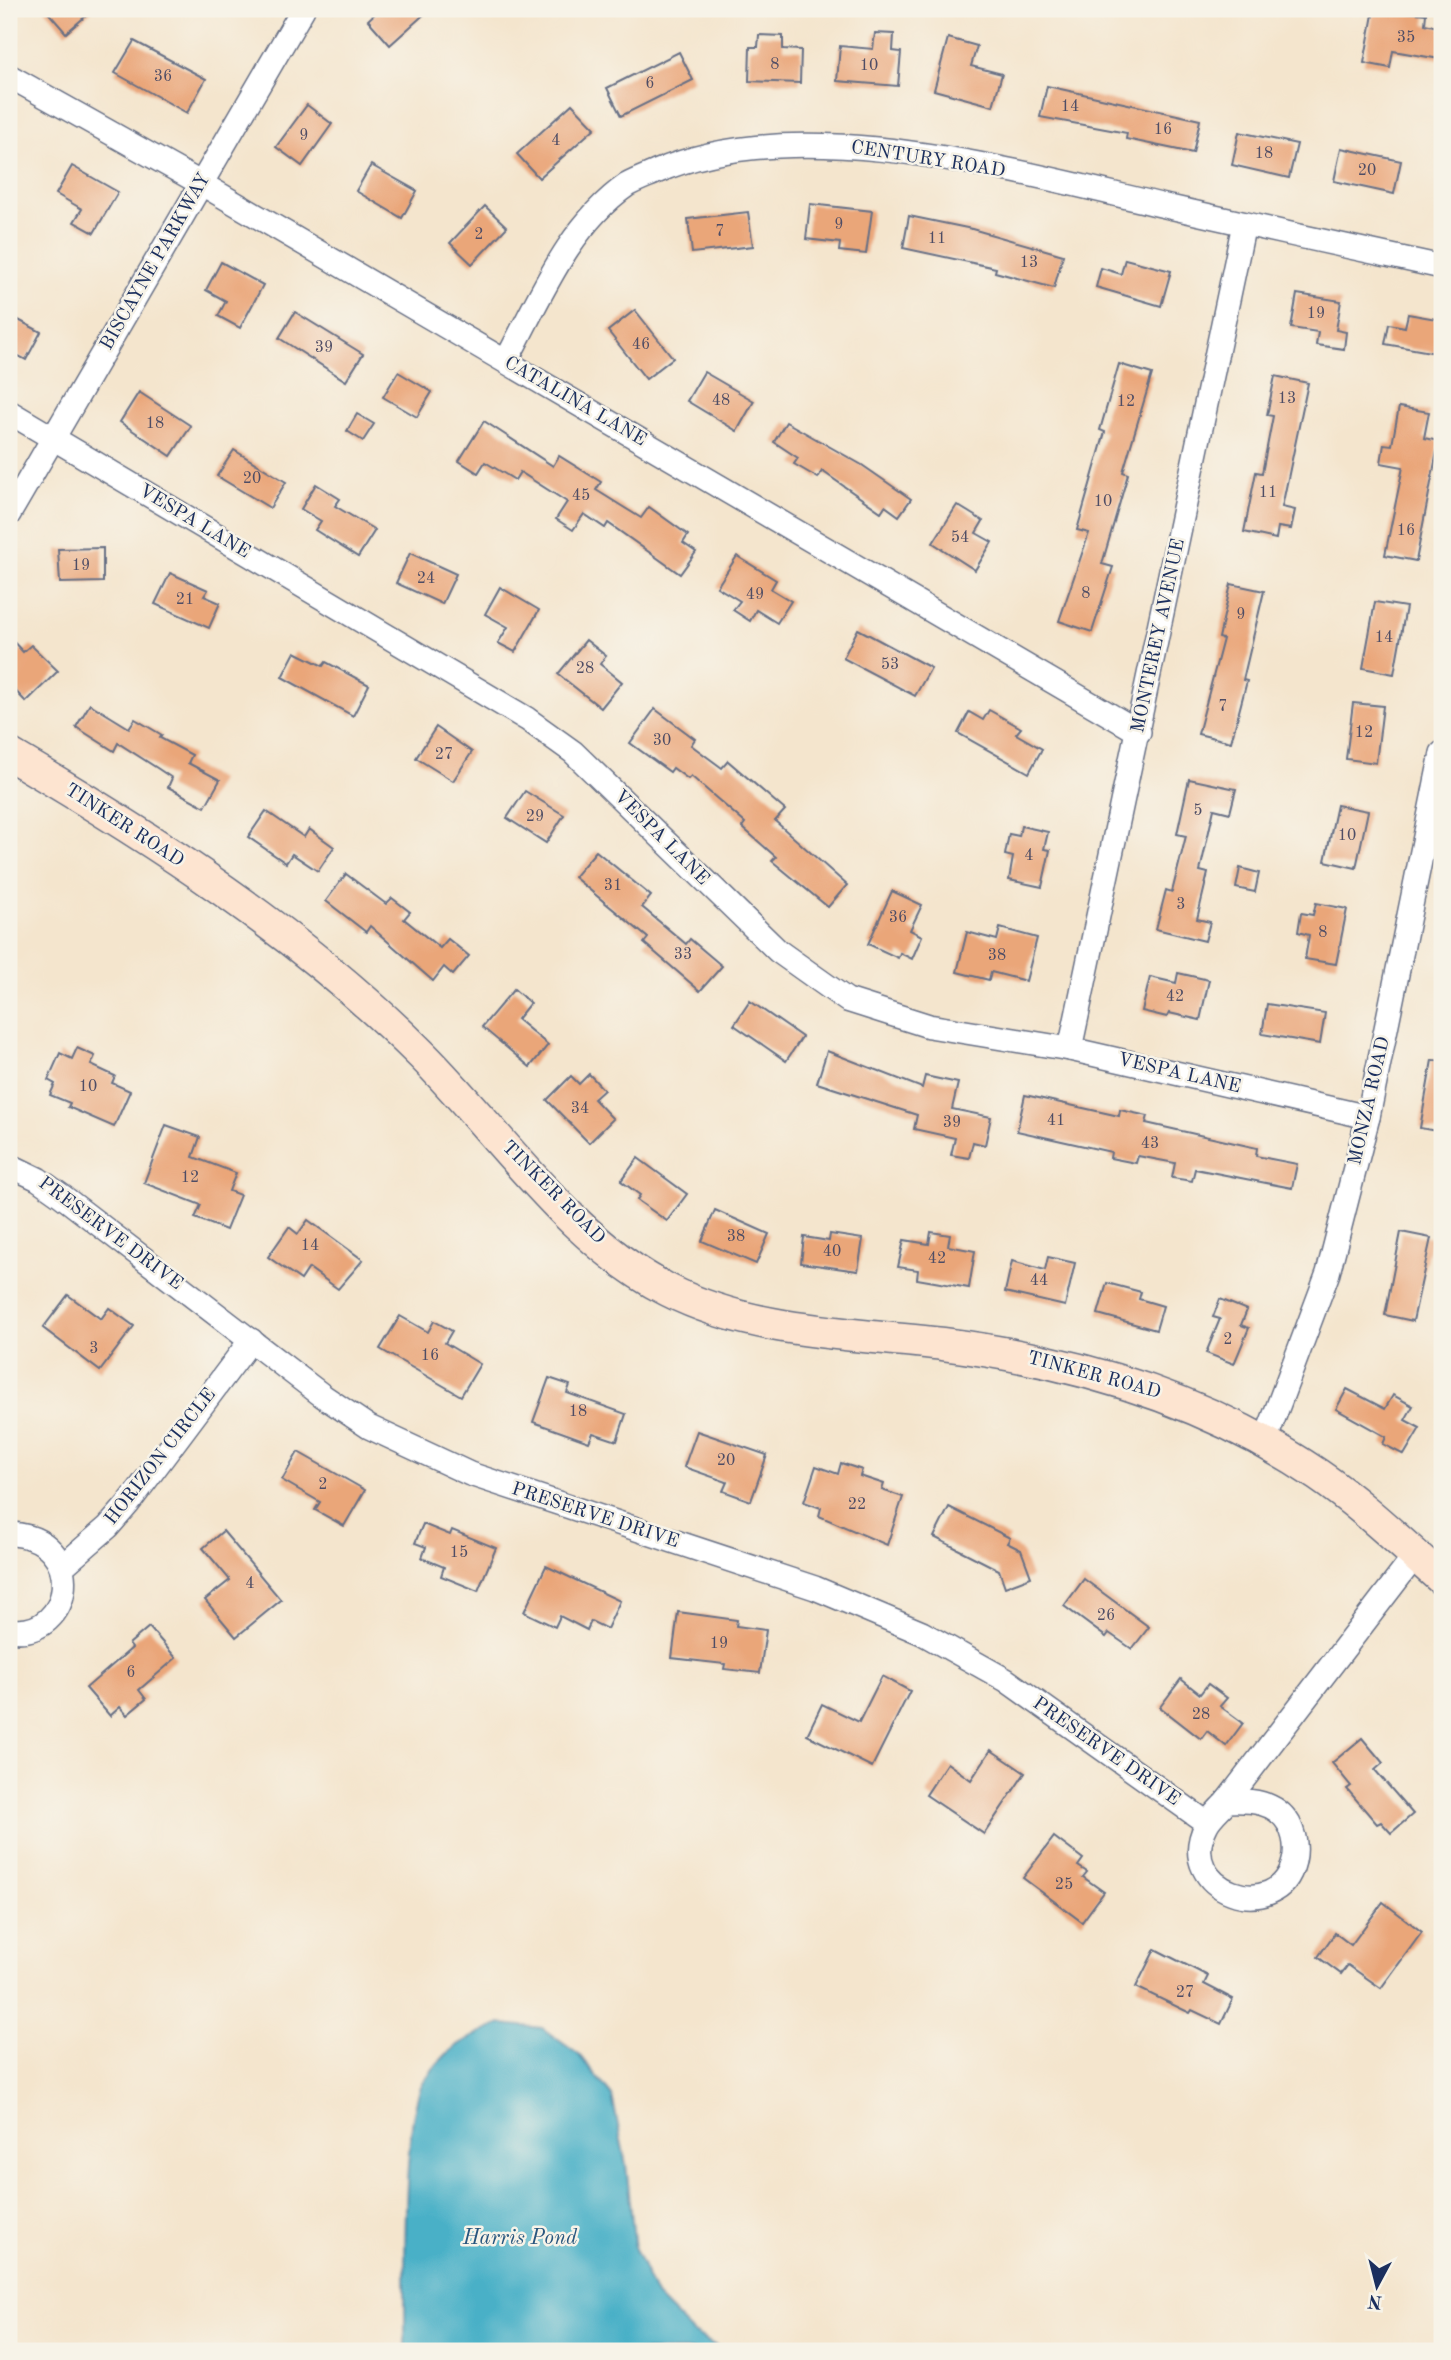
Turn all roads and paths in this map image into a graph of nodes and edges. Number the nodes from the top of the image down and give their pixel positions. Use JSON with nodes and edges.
{"nodes":[{"id":1,"x":303,"y":9,"type":"edge"},
{"id":2,"x":9,"y":76,"type":"edge"},
{"id":3,"x":202,"y":184,"type":"junction"},
{"id":4,"x":1244,"y":224,"type":"junction"},
{"id":5,"x":1442,"y":267,"type":"edge"},
{"id":6,"x":506,"y":361,"type":"junction"},
{"id":7,"x":9,"y":412,"type":"edge"},
{"id":8,"x":53,"y":438,"type":"junction"},
{"id":9,"x":9,"y":514,"type":"edge"},
{"id":10,"x":1139,"y":732,"type":"junction"},
{"id":11,"x":1442,"y":753,"type":"edge"},
{"id":12,"x":9,"y":754,"type":"edge"},
{"id":13,"x":1070,"y":1049,"type":"junction"},
{"id":14,"x":1368,"y":1117,"type":"junction"},
{"id":15,"x":9,"y":1165,"type":"edge"},
{"id":16,"x":251,"y":1340,"type":"junction"},
{"id":17,"x":1265,"y":1441,"type":"junction"},
{"id":18,"x":9,"y":1534,"type":"edge"},
{"id":19,"x":1415,"y":1556,"type":"junction"},
{"id":20,"x":62,"y":1567,"type":"junction"},
{"id":21,"x":1442,"y":1579,"type":"edge"},
{"id":22,"x":9,"y":1630,"type":"edge"},
{"id":23,"x":1227,"y":1801,"type":"junction"},
{"id":24,"x":1207,"y":1823,"type":"junction"}],
"edges":[{"from":1,"to":3,"type":"street","name":"BISCAYNE PARKWAY"},
{"from":2,"to":3,"type":"street","name":"CATALINA LANE"},
{"from":3,"to":6,"type":"street","name":"CATALINA LANE"},
{"from":3,"to":8,"type":"street","name":"BISCAYNE PARKWAY"},
{"from":4,"to":5,"type":"street","name":"CENTURY ROAD"},
{"from":4,"to":6,"type":"street","name":"CENTURY ROAD"},
{"from":4,"to":10,"type":"street","name":"MONTEREY AVENUE"},
{"from":6,"to":10,"type":"street","name":"CATALINA LANE"},
{"from":7,"to":8,"type":"street","name":"VESPA LANE"},
{"from":8,"to":9,"type":"street","name":"BISCAYNE PARKWAY"},
{"from":8,"to":13,"type":"street","name":"VESPA LANE"},
{"from":10,"to":13,"type":"street","name":"MONTEREY AVENUE"},
{"from":11,"to":14,"type":"street","name":"MONZA ROAD"},
{"from":12,"to":17,"type":"street","name":"TINKER ROAD"},
{"from":13,"to":14,"type":"street","name":"VESPA LANE"},
{"from":14,"to":17,"type":"street","name":"MONZA ROAD"},
{"from":15,"to":16,"type":"street","name":"PRESERVE DRIVE"},
{"from":16,"to":20,"type":"street","name":"HORIZON CIRCLE"},
{"from":16,"to":24,"type":"street","name":"PRESERVE DRIVE"},
{"from":17,"to":19,"type":"street","name":"TINKER ROAD"},
{"from":18,"to":20,"type":"street"},
{"from":19,"to":21,"type":"street","name":"TINKER ROAD"},
{"from":19,"to":23,"type":"street"},
{"from":20,"to":22,"type":"street"},
{"from":23,"to":24,"type":"street"},
{"from":23,"to":24,"type":"street"}]}
